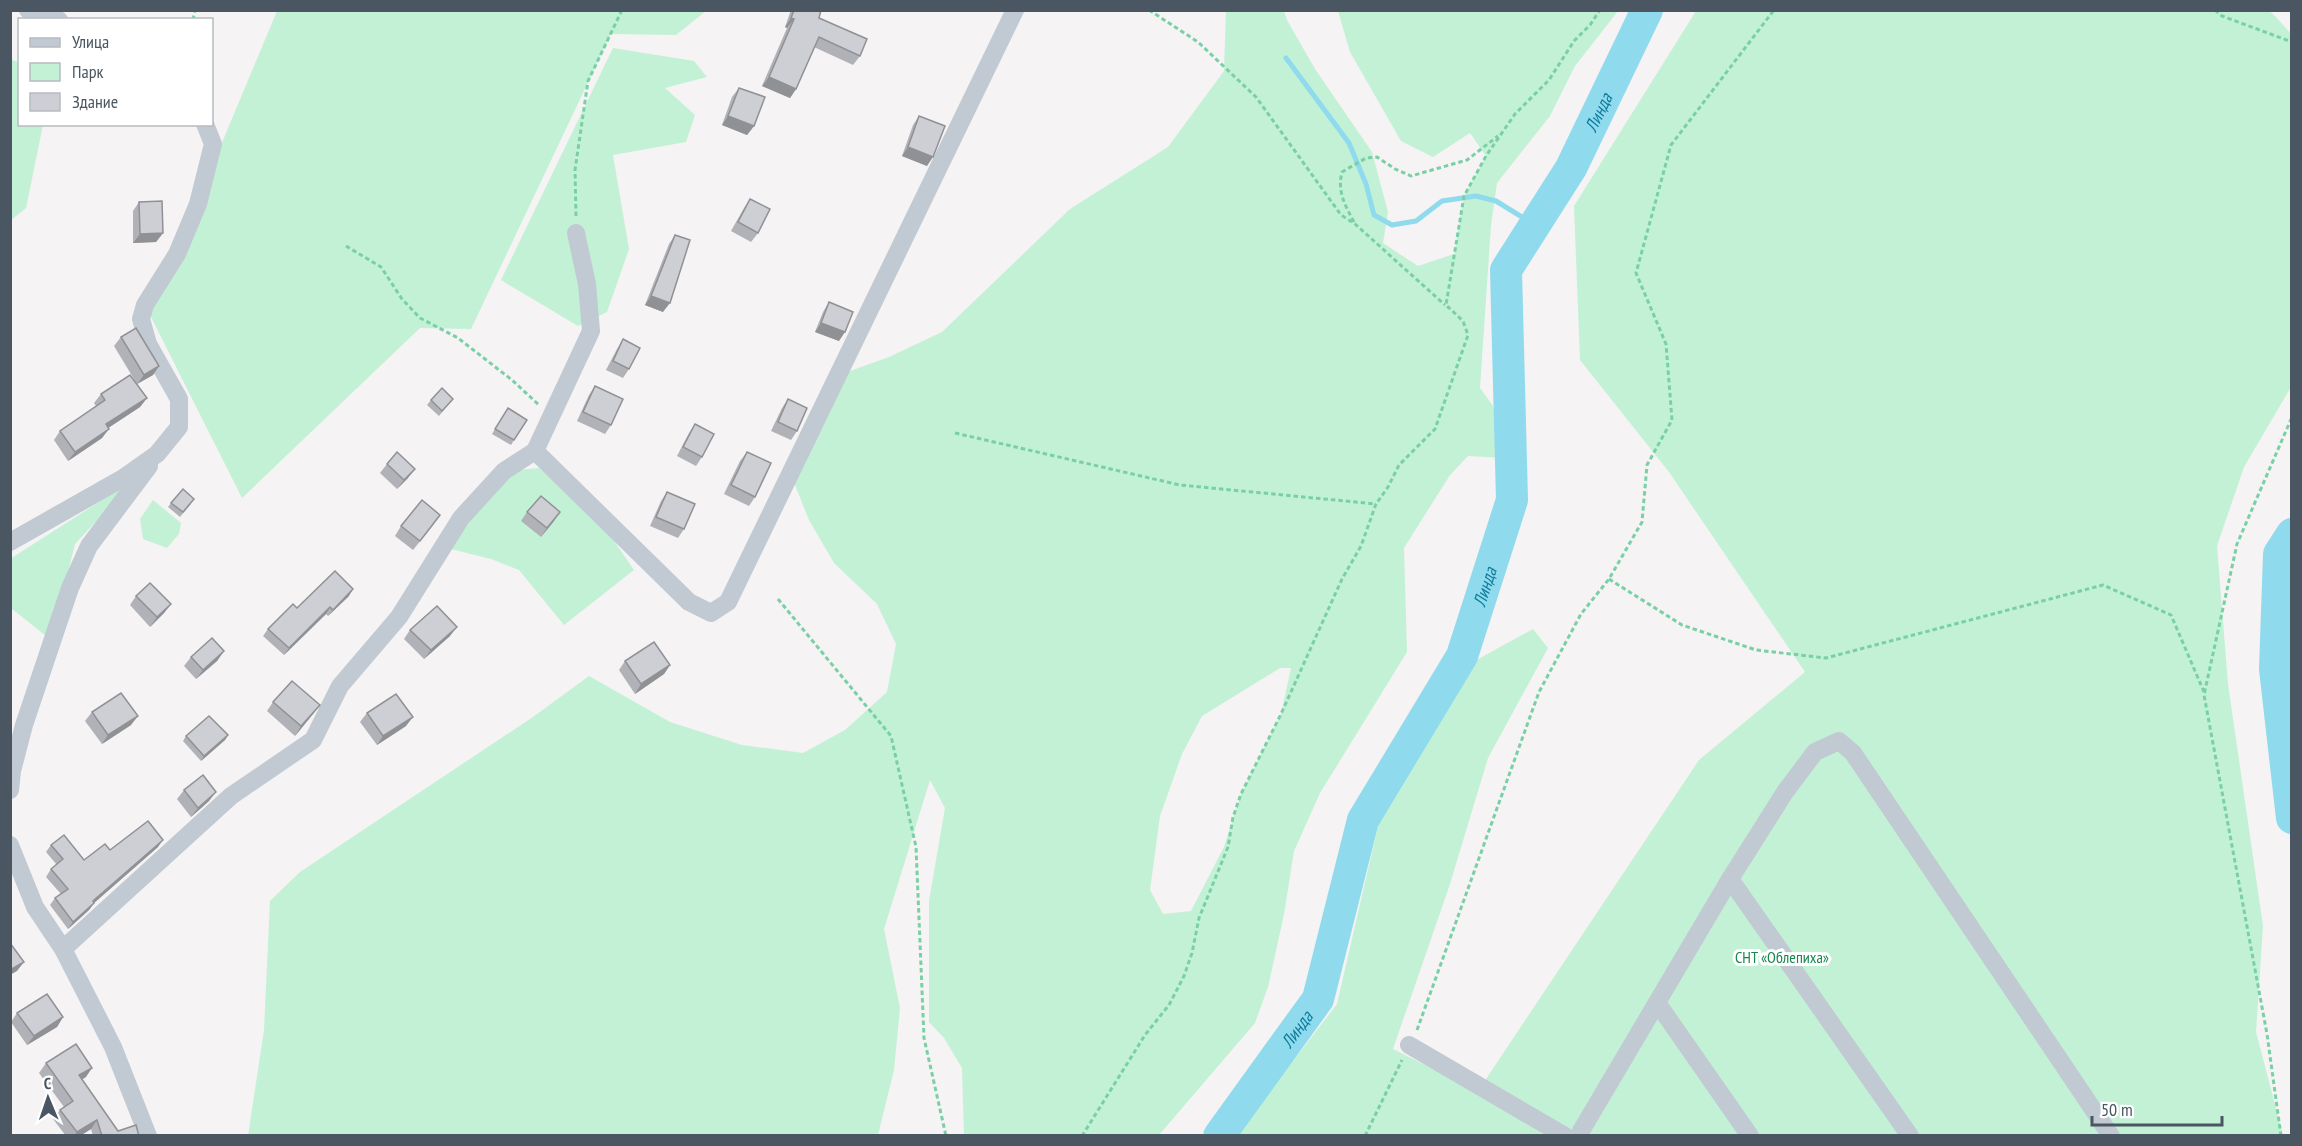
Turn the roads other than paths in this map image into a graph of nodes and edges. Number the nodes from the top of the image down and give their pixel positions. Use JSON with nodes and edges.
{"nodes":[{"id":1,"x":28,"y":10,"type":"edge"},
{"id":2,"x":1015,"y":10,"type":"edge"},
{"id":3,"x":53,"y":18,"type":"edge"},
{"id":4,"x":206,"y":126,"type":"edge"},
{"id":5,"x":576,"y":233,"type":"road end"},
{"id":6,"x":535,"y":451,"type":"junction"},
{"id":7,"x":157,"y":454,"type":"junction"},
{"id":8,"x":10,"y":542,"type":"edge"},
{"id":9,"x":10,"y":790,"type":"edge"},
{"id":10,"x":11,"y":844,"type":"edge"},
{"id":11,"x":1730,"y":879,"type":"junction"},
{"id":12,"x":63,"y":949,"type":"junction"},
{"id":13,"x":1658,"y":1004,"type":"junction"},
{"id":14,"x":1409,"y":1045,"type":"road end"},
{"id":15,"x":1577,"y":1134,"type":"edge"},
{"id":16,"x":148,"y":1136,"type":"edge"},
{"id":17,"x":1750,"y":1136,"type":"edge"},
{"id":18,"x":1911,"y":1136,"type":"edge"},
{"id":19,"x":2111,"y":1136,"type":"edge"}],
"edges":[{"from":1,"to":3,"type":"street"},
{"from":2,"to":6,"type":"street"},
{"from":4,"to":7,"type":"street"},
{"from":5,"to":6,"type":"street"},
{"from":6,"to":12,"type":"street"},
{"from":7,"to":8,"type":"street"},
{"from":7,"to":9,"type":"street"},
{"from":10,"to":12,"type":"street"},
{"from":11,"to":13,"type":"street"},
{"from":11,"to":18,"type":"street"},
{"from":11,"to":19,"type":"street"},
{"from":12,"to":16,"type":"street"},
{"from":13,"to":15,"type":"street"},
{"from":13,"to":17,"type":"street"},
{"from":14,"to":15,"type":"street"}]}
